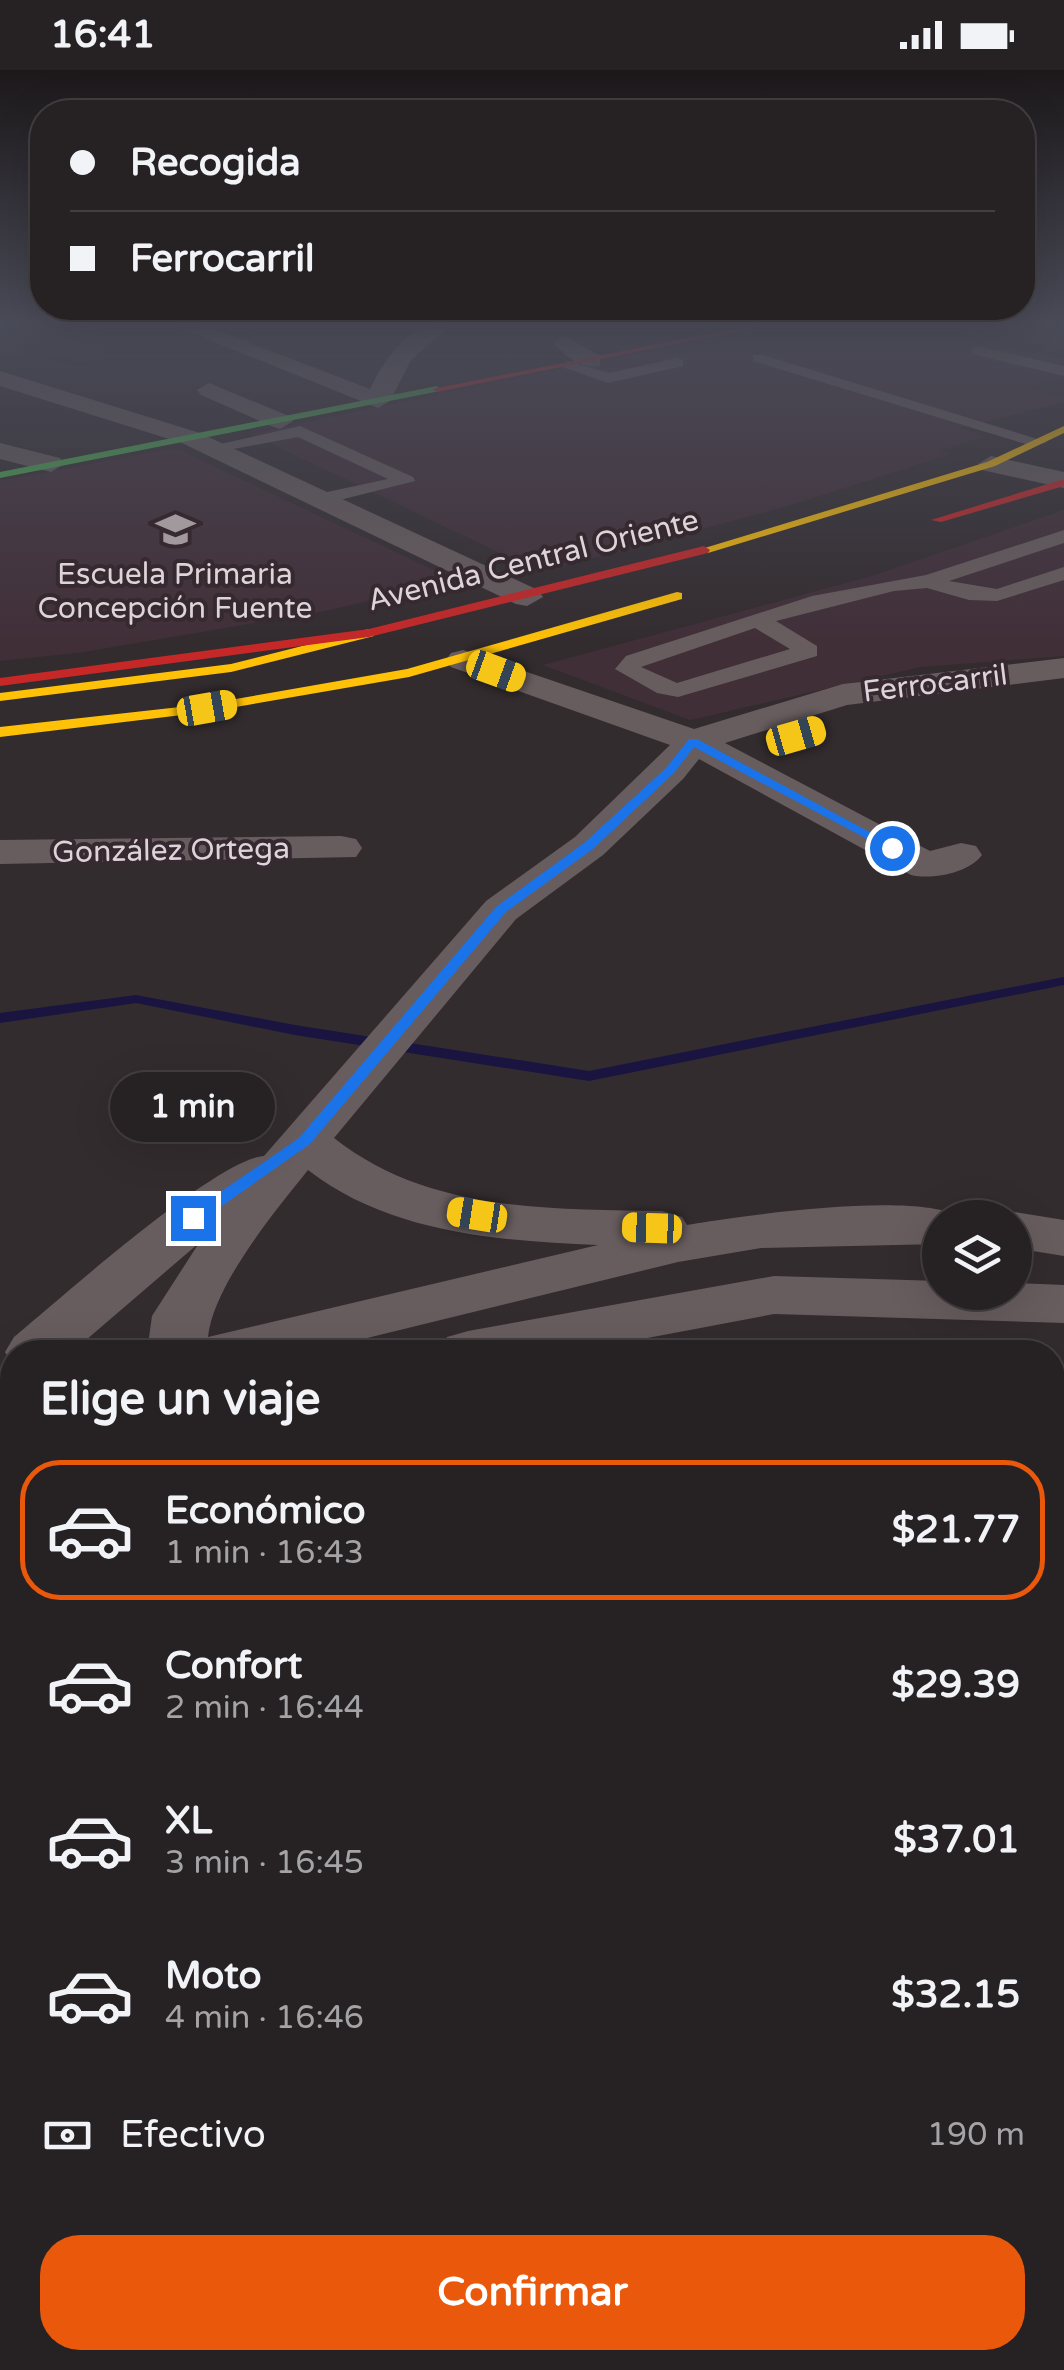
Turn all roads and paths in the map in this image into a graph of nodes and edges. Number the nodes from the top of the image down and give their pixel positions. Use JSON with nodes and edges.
{"nodes":[{"id":1,"x":156,"y":428,"type":"edge"},
{"id":2,"x":252,"y":428,"type":"edge"},
{"id":3,"x":992,"y":428,"type":"edge"},
{"id":4,"x":1064,"y":430,"type":"edge"},
{"id":5,"x":1038,"y":442,"type":"junction"},
{"id":6,"x":202,"y":443,"type":"junction"},
{"id":7,"x":0,"y":451,"type":"edge"},
{"id":8,"x":51,"y":464,"type":"junction"},
{"id":9,"x":991,"y":464,"type":"junction"},
{"id":10,"x":0,"y":475,"type":"edge"},
{"id":11,"x":1064,"y":481,"type":"edge"},
{"id":12,"x":320,"y":499,"type":"junction"},
{"id":13,"x":914,"y":526,"type":"dead end"},
{"id":14,"x":1064,"y":536,"type":"edge"},
{"id":15,"x":1064,"y":573,"type":"edge"},
{"id":16,"x":928,"y":581,"type":"junction"},
{"id":17,"x":707,"y":587,"type":"dead end"},
{"id":18,"x":526,"y":597,"type":"junction"},
{"id":19,"x":761,"y":622,"type":"junction"},
{"id":20,"x":369,"y":632,"type":"junction"},
{"id":21,"x":463,"y":660,"type":"junction"},
{"id":22,"x":1064,"y":668,"type":"edge"},
{"id":23,"x":0,"y":682,"type":"edge"},
{"id":24,"x":1064,"y":684,"type":"edge"},
{"id":25,"x":0,"y":697,"type":"edge"},
{"id":26,"x":4,"y":731,"type":"edge"},
{"id":27,"x":696,"y":757,"type":"junction"},
{"id":28,"x":342,"y":848,"type":"dead end"},
{"id":29,"x":0,"y":852,"type":"edge"},
{"id":30,"x":961,"y":856,"type":"dead end"},
{"id":31,"x":319,"y":1123,"type":"junction"},
{"id":32,"x":922,"y":1226,"type":"edge"},
{"id":33,"x":761,"y":1230,"type":"junction"},
{"id":34,"x":1032,"y":1233,"type":"edge"},
{"id":35,"x":1064,"y":1238,"type":"edge"},
{"id":36,"x":1064,"y":1304,"type":"edge"},
{"id":37,"x":49,"y":1340,"type":"edge"},
{"id":38,"x":179,"y":1340,"type":"edge"},
{"id":39,"x":280,"y":1340,"type":"edge"},
{"id":40,"x":534,"y":1340,"type":"edge"}],
"edges":[{"from":1,"to":6,"type":"street"},
{"from":2,"to":6,"type":"main road"},
{"from":3,"to":5,"type":"lane"},
{"from":4,"to":5,"type":"main road","name":"Avenida Central Oriente"},
{"from":5,"to":9,"type":"main road","name":"Avenida Central Oriente"},
{"from":6,"to":8,"type":"main road"},
{"from":6,"to":12,"type":"street"},
{"from":6,"to":12,"type":"lane"},
{"from":7,"to":8,"type":"street"},
{"from":8,"to":10,"type":"main road"},
{"from":9,"to":11,"type":"street"},
{"from":9,"to":18,"type":"main road","name":"Avenida Central Oriente"},
{"from":11,"to":13,"type":"main road"},
{"from":12,"to":18,"type":"street"},
{"from":14,"to":16,"type":"lane"},
{"from":15,"to":16,"type":"lane"},
{"from":16,"to":19,"type":"lane"},
{"from":17,"to":21,"type":"main road","name":"Avenida Central Oriente"},
{"from":18,"to":20,"type":"main road","name":"Avenida Central Oriente"},
{"from":19,"to":19,"type":"lane"},
{"from":20,"to":23,"type":"main road","name":"Avenida Central Oriente"},
{"from":20,"to":25,"type":"main road"},
{"from":21,"to":26,"type":"main road","name":"Avenida Central Oriente"},
{"from":21,"to":27,"type":"street"},
{"from":22,"to":27,"type":"street","name":"Ferrocarril"},
{"from":24,"to":27,"type":"street","name":"Ferrocarril"},
{"from":27,"to":30,"type":"street"},
{"from":27,"to":31,"type":"street","name":"Ferrocarril"},
{"from":28,"to":29,"type":"street","name":"González Ortega"},
{"from":31,"to":33,"type":"street"},
{"from":31,"to":37,"type":"street","name":"Ferrocarril"},
{"from":31,"to":38,"type":"street","name":"Ferrocarril"},
{"from":32,"to":33,"type":"street"},
{"from":33,"to":39,"type":"street"},
{"from":34,"to":35,"type":"street"},
{"from":36,"to":40,"type":"street"}]}
